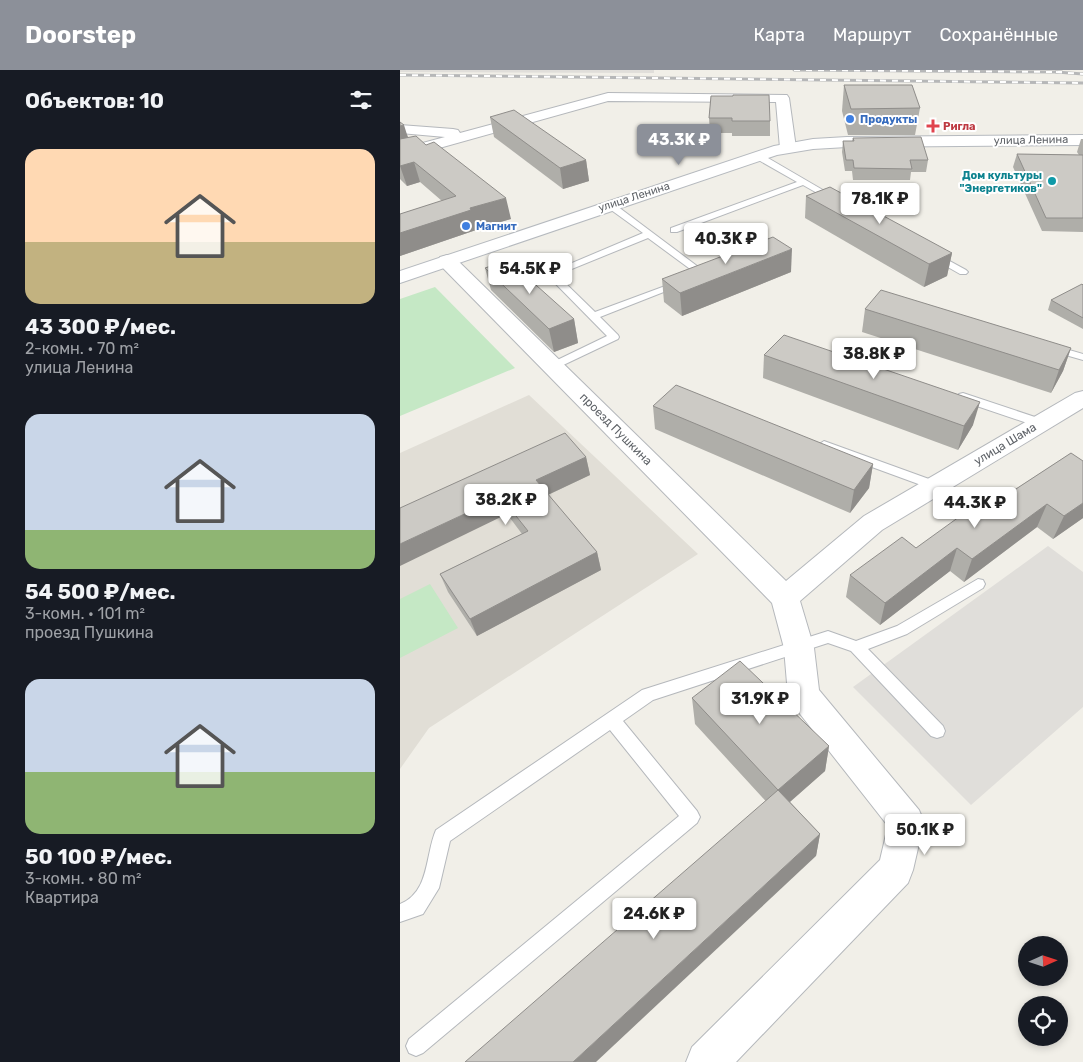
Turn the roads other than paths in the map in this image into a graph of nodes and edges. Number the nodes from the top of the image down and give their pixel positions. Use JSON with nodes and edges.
{"nodes":[{"id":1,"x":400,"y":129,"type":"edge"},
{"id":2,"x":474,"y":134,"type":"junction"},
{"id":3,"x":1083,"y":140,"type":"edge"},
{"id":4,"x":788,"y":148,"type":"junction"},
{"id":5,"x":400,"y":154,"type":"edge"},
{"id":6,"x":758,"y":156,"type":"junction"},
{"id":7,"x":804,"y":182,"type":"junction"},
{"id":8,"x":610,"y":205,"type":"junction"},
{"id":9,"x":846,"y":206,"type":"edge"},
{"id":10,"x":674,"y":230,"type":"dead end"},
{"id":11,"x":649,"y":234,"type":"junction"},
{"id":12,"x":930,"y":253,"type":"edge"},
{"id":13,"x":447,"y":261,"type":"junction"},
{"id":14,"x":963,"y":272,"type":"dead end"},
{"id":15,"x":400,"y":277,"type":"edge"},
{"id":16,"x":593,"y":316,"type":"junction"},
{"id":17,"x":1045,"y":347,"type":"edge"},
{"id":18,"x":1083,"y":357,"type":"edge"},
{"id":19,"x":553,"y":366,"type":"junction"},
{"id":20,"x":949,"y":393,"type":"edge"},
{"id":21,"x":1083,"y":398,"type":"edge"},
{"id":22,"x":1040,"y":423,"type":"junction"},
{"id":23,"x":810,"y":440,"type":"edge"},
{"id":24,"x":936,"y":486,"type":"junction"},
{"id":25,"x":978,"y":584,"type":"dead end"},
{"id":26,"x":785,"y":598,"type":"junction"},
{"id":27,"x":856,"y":647,"type":"junction"},
{"id":28,"x":799,"y":648,"type":"junction"},
{"id":29,"x":611,"y":719,"type":"junction"},
{"id":30,"x":937,"y":731,"type":"dead end"},
{"id":31,"x":400,"y":913,"type":"edge"},
{"id":32,"x":416,"y":1046,"type":"dead end"},
{"id":33,"x":707,"y":1062,"type":"edge"}],
"edges":[{"from":1,"to":2,"type":"street"},
{"from":2,"to":4,"type":"street"},
{"from":2,"to":5,"type":"street"},
{"from":3,"to":4,"type":"street","name":"улица Ленина"},
{"from":4,"to":6,"type":"street","name":"улица Ленина"},
{"from":6,"to":7,"type":"lane"},
{"from":6,"to":8,"type":"street","name":"улица Ленина"},
{"from":7,"to":9,"type":"lane"},
{"from":7,"to":10,"type":"lane"},
{"from":8,"to":11,"type":"lane"},
{"from":8,"to":13,"type":"street","name":"улица Ленина"},
{"from":11,"to":16,"type":"lane"},
{"from":11,"to":16,"type":"lane"},
{"from":12,"to":14,"type":"lane"},
{"from":13,"to":15,"type":"street","name":"улица Ленина"},
{"from":13,"to":19,"type":"street","name":"проезд Пушкина"},
{"from":16,"to":19,"type":"lane"},
{"from":17,"to":18,"type":"lane"},
{"from":19,"to":26,"type":"street","name":"проезд Пушкина"},
{"from":20,"to":22,"type":"lane"},
{"from":21,"to":22,"type":"street","name":"улица Шама"},
{"from":22,"to":24,"type":"street","name":"улица Шама"},
{"from":23,"to":24,"type":"lane"},
{"from":24,"to":26,"type":"street","name":"улица Шама"},
{"from":25,"to":27,"type":"lane"},
{"from":26,"to":28,"type":"street"},
{"from":27,"to":28,"type":"lane"},
{"from":27,"to":30,"type":"lane"},
{"from":28,"to":29,"type":"lane"},
{"from":28,"to":33,"type":"street"},
{"from":29,"to":31,"type":"lane"},
{"from":29,"to":32,"type":"lane"}]}
